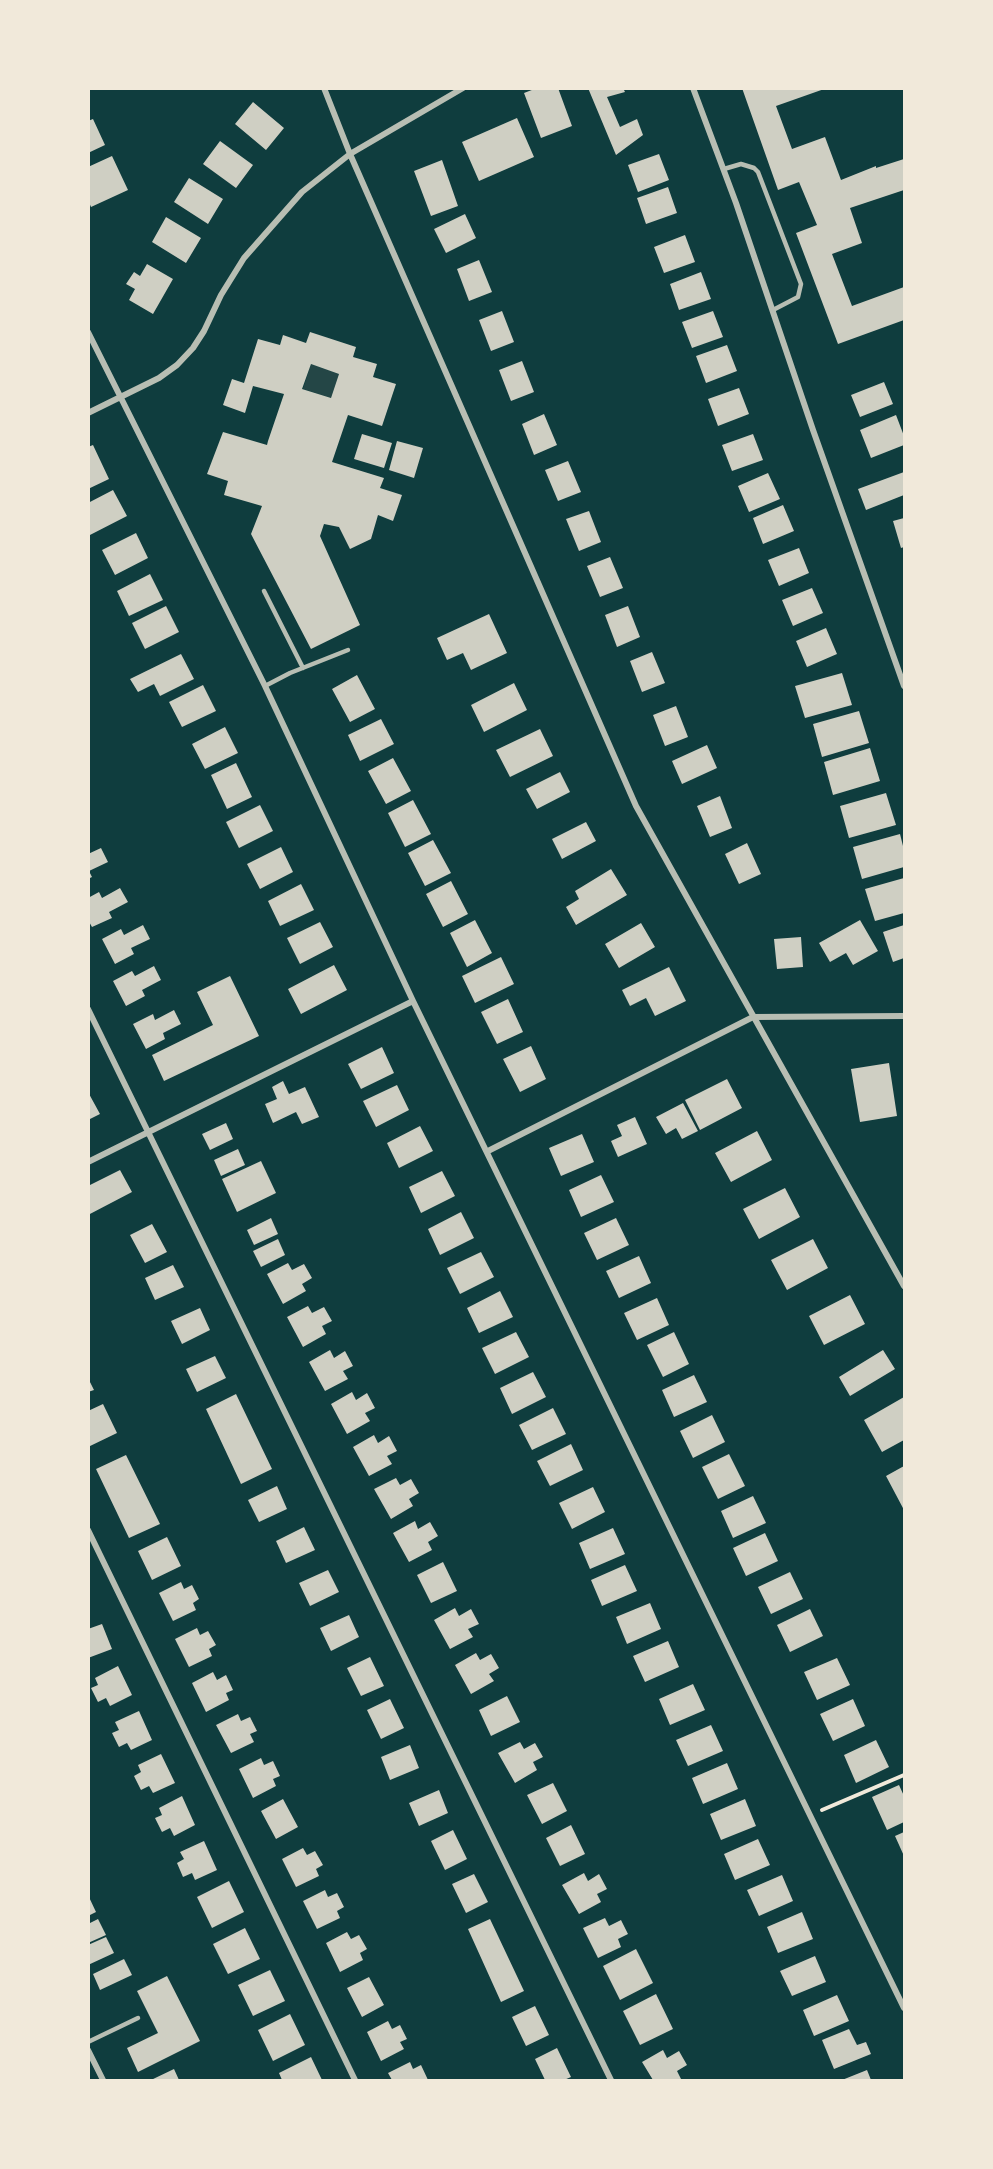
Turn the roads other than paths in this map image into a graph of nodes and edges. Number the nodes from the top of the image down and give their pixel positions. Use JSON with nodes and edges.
{"nodes":[{"id":1,"x":324,"y":88,"type":"edge"},
{"id":2,"x":463,"y":88,"type":"edge"},
{"id":3,"x":693,"y":88,"type":"edge"},
{"id":4,"x":350,"y":154,"type":"junction"},
{"id":5,"x":724,"y":169,"type":"junction"},
{"id":6,"x":773,"y":310,"type":"junction"},
{"id":7,"x":88,"y":332,"type":"edge"},
{"id":8,"x":120,"y":397,"type":"junction"},
{"id":9,"x":88,"y":413,"type":"edge"},
{"id":10,"x":264,"y":591,"type":"dead end"},
{"id":11,"x":348,"y":650,"type":"dead end"},
{"id":12,"x":303,"y":668,"type":"junction"},
{"id":13,"x":265,"y":686,"type":"junction"},
{"id":14,"x":904,"y":686,"type":"edge"},
{"id":15,"x":413,"y":1001,"type":"junction"},
{"id":16,"x":88,"y":1009,"type":"edge"},
{"id":17,"x":904,"y":1016,"type":"edge"},
{"id":18,"x":753,"y":1017,"type":"junction"},
{"id":19,"x":150,"y":1132,"type":"junction"},
{"id":20,"x":488,"y":1151,"type":"junction"},
{"id":21,"x":88,"y":1162,"type":"edge"},
{"id":22,"x":904,"y":1286,"type":"edge"},
{"id":23,"x":88,"y":1530,"type":"edge"},
{"id":24,"x":904,"y":2008,"type":"edge"},
{"id":25,"x":138,"y":2018,"type":"dead end"},
{"id":26,"x":88,"y":2042,"type":"edge"},
{"id":27,"x":88,"y":2050,"type":"edge"},
{"id":28,"x":103,"y":2080,"type":"edge"},
{"id":29,"x":355,"y":2080,"type":"edge"},
{"id":30,"x":611,"y":2080,"type":"edge"}],
"edges":[{"from":1,"to":4,"type":"street"},
{"from":2,"to":4,"type":"street"},
{"from":3,"to":5,"type":"street"},
{"from":4,"to":8,"type":"street"},
{"from":4,"to":18,"type":"street"},
{"from":5,"to":6,"type":"street"},
{"from":5,"to":6,"type":"lane"},
{"from":6,"to":14,"type":"street"},
{"from":7,"to":8,"type":"street"},
{"from":8,"to":9,"type":"street"},
{"from":8,"to":13,"type":"street"},
{"from":10,"to":12,"type":"lane"},
{"from":11,"to":12,"type":"lane"},
{"from":12,"to":13,"type":"lane"},
{"from":13,"to":15,"type":"street"},
{"from":15,"to":19,"type":"street"},
{"from":15,"to":20,"type":"street"},
{"from":16,"to":19,"type":"street"},
{"from":17,"to":18,"type":"street"},
{"from":18,"to":20,"type":"street"},
{"from":18,"to":22,"type":"street"},
{"from":19,"to":21,"type":"street"},
{"from":19,"to":30,"type":"street"},
{"from":20,"to":24,"type":"street"},
{"from":23,"to":29,"type":"street"},
{"from":25,"to":26,"type":"lane"},
{"from":27,"to":28,"type":"street"}]}
